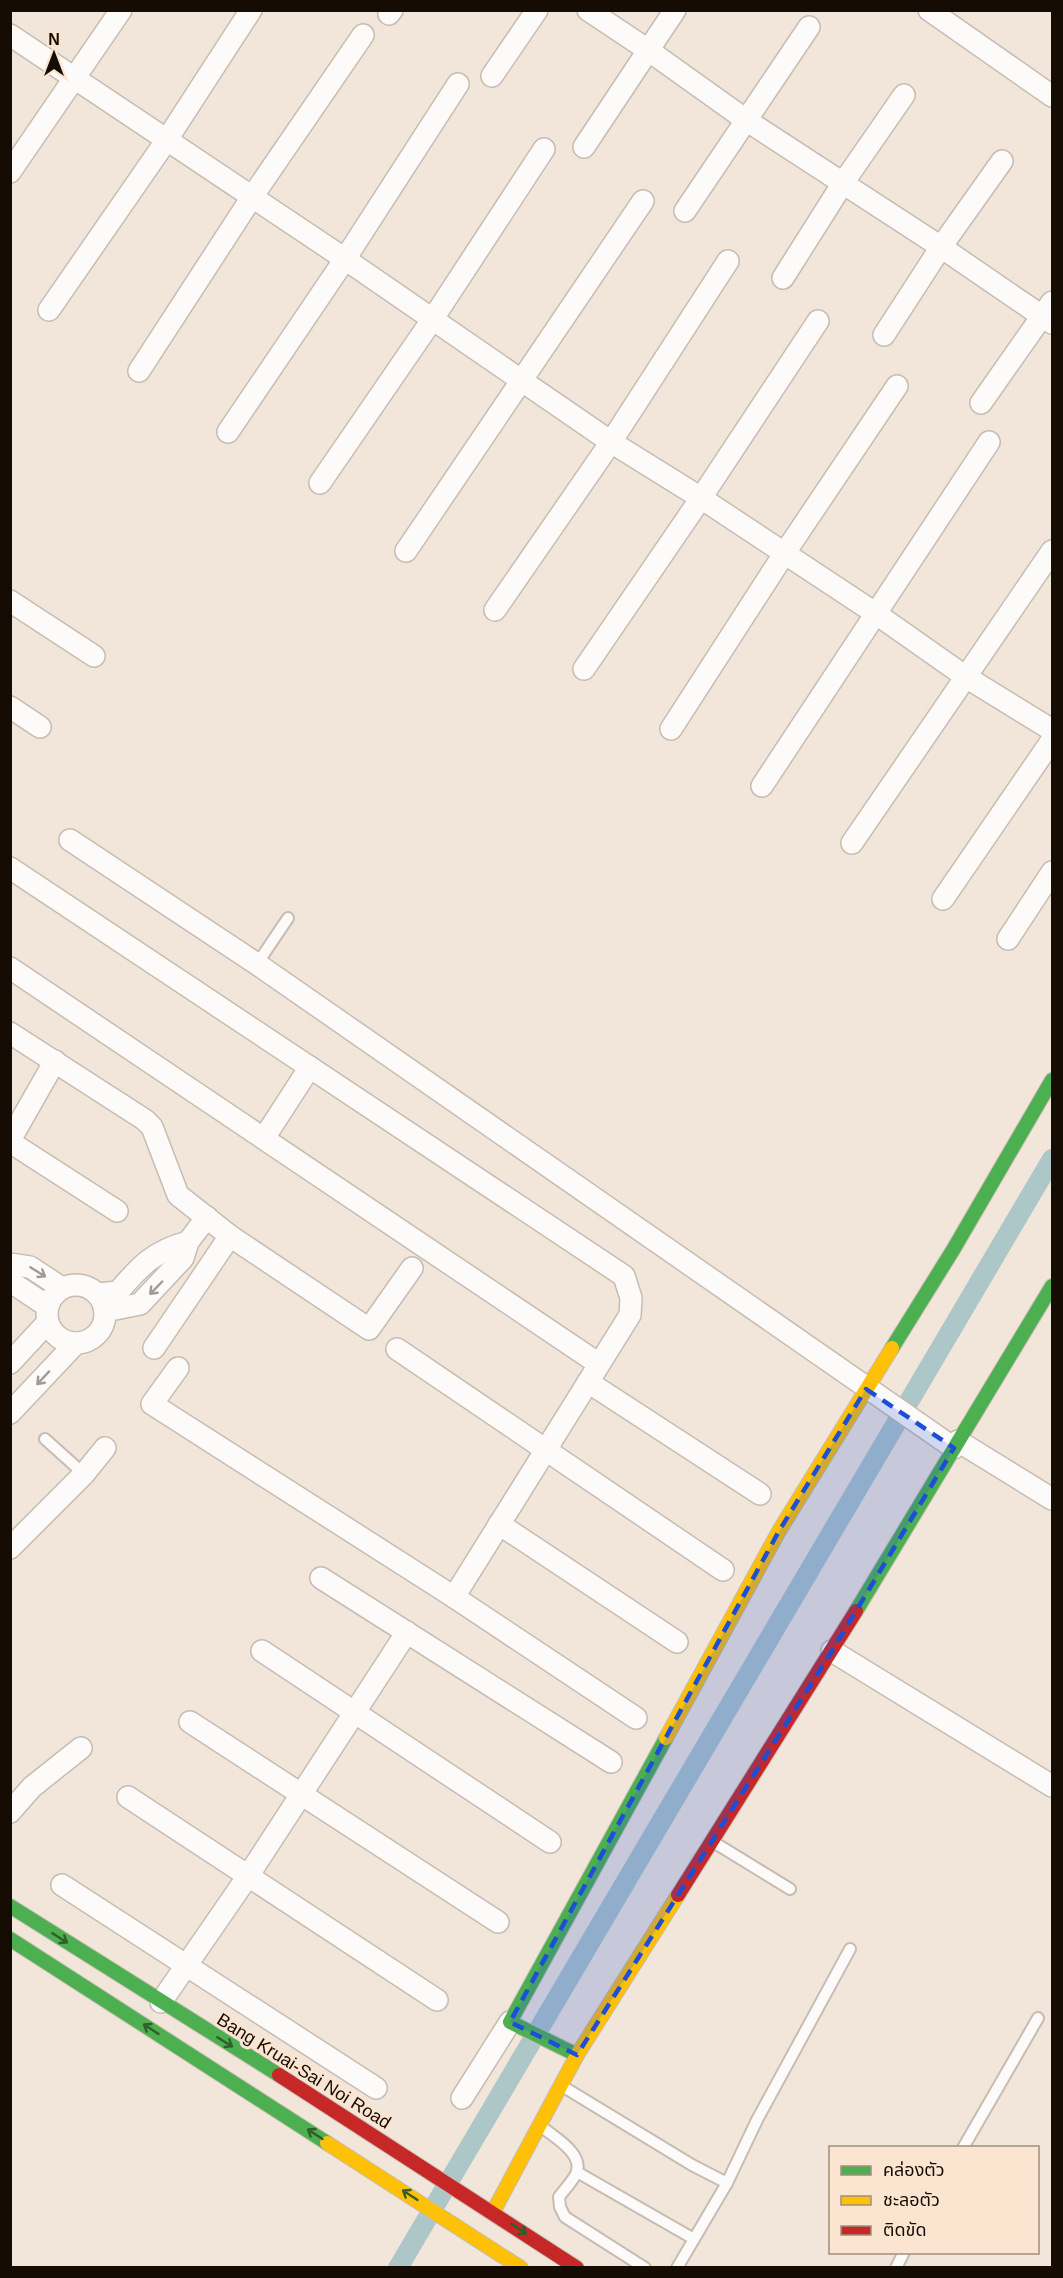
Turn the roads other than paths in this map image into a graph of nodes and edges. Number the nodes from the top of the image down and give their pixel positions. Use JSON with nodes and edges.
{"nodes":[{"id":1,"x":121,"y":10,"type":"edge"},
{"id":2,"x":251,"y":10,"type":"edge"},
{"id":3,"x":537,"y":10,"type":"edge"},
{"id":4,"x":588,"y":10,"type":"edge"},
{"id":5,"x":675,"y":10,"type":"edge"},
{"id":6,"x":930,"y":10,"type":"edge"},
{"id":7,"x":809,"y":27,"type":"dead end"},
{"id":8,"x":10,"y":35,"type":"edge"},
{"id":9,"x":363,"y":35,"type":"dead end"},
{"id":10,"x":648,"y":50,"type":"junction"},
{"id":11,"x":75,"y":76,"type":"junction"},
{"id":12,"x":492,"y":76,"type":"dead end"},
{"id":13,"x":458,"y":84,"type":"dead end"},
{"id":14,"x":1051,"y":92,"type":"edge"},
{"id":15,"x":904,"y":95,"type":"dead end"},
{"id":16,"x":746,"y":120,"type":"junction"},
{"id":17,"x":166,"y":141,"type":"junction"},
{"id":18,"x":584,"y":147,"type":"dead end"},
{"id":19,"x":544,"y":149,"type":"dead end"},
{"id":20,"x":1002,"y":161,"type":"dead end"},
{"id":21,"x":10,"y":172,"type":"edge"},
{"id":22,"x":843,"y":183,"type":"junction"},
{"id":23,"x":252,"y":197,"type":"junction"},
{"id":24,"x":643,"y":201,"type":"dead end"},
{"id":25,"x":685,"y":211,"type":"dead end"},
{"id":26,"x":941,"y":247,"type":"junction"},
{"id":27,"x":345,"y":259,"type":"junction"},
{"id":28,"x":728,"y":261,"type":"dead end"},
{"id":29,"x":783,"y":278,"type":"dead end"},
{"id":30,"x":49,"y":310,"type":"dead end"},
{"id":31,"x":1049,"y":314,"type":"edge"},
{"id":32,"x":432,"y":320,"type":"junction"},
{"id":33,"x":818,"y":321,"type":"dead end"},
{"id":34,"x":884,"y":335,"type":"dead end"},
{"id":35,"x":139,"y":371,"type":"dead end"},
{"id":36,"x":521,"y":380,"type":"junction"},
{"id":37,"x":897,"y":386,"type":"dead end"},
{"id":38,"x":981,"y":403,"type":"dead end"},
{"id":39,"x":228,"y":432,"type":"dead end"},
{"id":40,"x":611,"y":442,"type":"junction"},
{"id":41,"x":989,"y":442,"type":"dead end"},
{"id":42,"x":320,"y":483,"type":"dead end"},
{"id":43,"x":701,"y":498,"type":"junction"},
{"id":44,"x":406,"y":551,"type":"dead end"},
{"id":45,"x":1053,"y":551,"type":"edge"},
{"id":46,"x":784,"y":554,"type":"junction"},
{"id":47,"x":10,"y":601,"type":"edge"},
{"id":48,"x":495,"y":610,"type":"dead end"},
{"id":49,"x":875,"y":613,"type":"junction"},
{"id":50,"x":94,"y":656,"type":"dead end"},
{"id":51,"x":584,"y":669,"type":"dead end"},
{"id":52,"x":966,"y":677,"type":"junction"},
{"id":53,"x":10,"y":707,"type":"edge"},
{"id":54,"x":40,"y":727,"type":"dead end"},
{"id":55,"x":671,"y":729,"type":"dead end"},
{"id":56,"x":1053,"y":730,"type":"edge"},
{"id":57,"x":1053,"y":740,"type":"edge"},
{"id":58,"x":762,"y":786,"type":"dead end"},
{"id":59,"x":70,"y":840,"type":"dead end"},
{"id":60,"x":852,"y":843,"type":"dead end"},
{"id":61,"x":10,"y":868,"type":"edge"},
{"id":62,"x":1053,"y":872,"type":"edge"},
{"id":63,"x":943,"y":899,"type":"dead end"},
{"id":64,"x":288,"y":918,"type":"dead end"},
{"id":65,"x":1008,"y":939,"type":"dead end"},
{"id":66,"x":257,"y":964,"type":"junction"},
{"id":67,"x":10,"y":968,"type":"edge"},
{"id":68,"x":10,"y":1033,"type":"edge"},
{"id":69,"x":55,"y":1061,"type":"junction"},
{"id":70,"x":310,"y":1067,"type":"junction"},
{"id":71,"x":1053,"y":1080,"type":"edge"},
{"id":72,"x":264,"y":1138,"type":"junction"},
{"id":73,"x":10,"y":1141,"type":"edge"},
{"id":74,"x":117,"y":1211,"type":"dead end"},
{"id":75,"x":207,"y":1217,"type":"junction"},
{"id":76,"x":230,"y":1236,"type":"junction"},
{"id":77,"x":10,"y":1264,"type":"edge"},
{"id":78,"x":412,"y":1268,"type":"dead end"},
{"id":79,"x":10,"y":1280,"type":"edge"},
{"id":80,"x":1053,"y":1286,"type":"edge"},
{"id":81,"x":62,"y":1288,"type":"junction"},
{"id":82,"x":101,"y":1303,"type":"junction"},
{"id":83,"x":48,"y":1314,"type":"junction"},
{"id":84,"x":76,"y":1343,"type":"junction"},
{"id":85,"x":154,"y":1348,"type":"dead end"},
{"id":86,"x":397,"y":1349,"type":"dead end"},
{"id":87,"x":10,"y":1363,"type":"edge"},
{"id":88,"x":599,"y":1364,"type":"junction"},
{"id":89,"x":178,"y":1368,"type":"dead end"},
{"id":90,"x":588,"y":1382,"type":"junction"},
{"id":91,"x":873,"y":1393,"type":"junction"},
{"id":92,"x":10,"y":1413,"type":"edge"},
{"id":93,"x":45,"y":1439,"type":"dead end"},
{"id":94,"x":951,"y":1443,"type":"junction"},
{"id":95,"x":105,"y":1448,"type":"dead end"},
{"id":96,"x":545,"y":1450,"type":"junction"},
{"id":97,"x":84,"y":1474,"type":"junction"},
{"id":98,"x":760,"y":1494,"type":"dead end"},
{"id":99,"x":1053,"y":1499,"type":"edge"},
{"id":100,"x":500,"y":1524,"type":"junction"},
{"id":101,"x":10,"y":1548,"type":"edge"},
{"id":102,"x":723,"y":1570,"type":"dead end"},
{"id":103,"x":321,"y":1578,"type":"dead end"},
{"id":104,"x":454,"y":1597,"type":"junction"},
{"id":105,"x":407,"y":1632,"type":"junction"},
{"id":106,"x":677,"y":1642,"type":"dead end"},
{"id":107,"x":262,"y":1651,"type":"dead end"},
{"id":108,"x":832,"y":1651,"type":"junction"},
{"id":109,"x":355,"y":1712,"type":"junction"},
{"id":110,"x":636,"y":1718,"type":"dead end"},
{"id":111,"x":190,"y":1722,"type":"dead end"},
{"id":112,"x":81,"y":1748,"type":"dead end"},
{"id":113,"x":611,"y":1762,"type":"dead end"},
{"id":114,"x":1053,"y":1786,"type":"edge"},
{"id":115,"x":301,"y":1795,"type":"junction"},
{"id":116,"x":128,"y":1797,"type":"dead end"},
{"id":117,"x":10,"y":1812,"type":"edge"},
{"id":118,"x":712,"y":1841,"type":"junction"},
{"id":119,"x":550,"y":1842,"type":"dead end"},
{"id":120,"x":248,"y":1876,"type":"junction"},
{"id":121,"x":62,"y":1885,"type":"dead end"},
{"id":122,"x":790,"y":1889,"type":"dead end"},
{"id":123,"x":10,"y":1906,"type":"edge"},
{"id":124,"x":498,"y":1922,"type":"dead end"},
{"id":125,"x":10,"y":1939,"type":"edge"},
{"id":126,"x":850,"y":1949,"type":"dead end"},
{"id":127,"x":186,"y":1964,"type":"junction"},
{"id":128,"x":437,"y":2000,"type":"dead end"},
{"id":129,"x":161,"y":2001,"type":"junction"},
{"id":130,"x":1038,"y":2018,"type":"dead end"},
{"id":131,"x":520,"y":2026,"type":"junction"},
{"id":132,"x":577,"y":2055,"type":"junction"},
{"id":133,"x":560,"y":2085,"type":"junction"},
{"id":134,"x":376,"y":2088,"type":"dead end"},
{"id":135,"x":462,"y":2098,"type":"dead end"},
{"id":136,"x":539,"y":2125,"type":"junction"},
{"id":137,"x":964,"y":2146,"type":"edge"},
{"id":138,"x":577,"y":2172,"type":"junction"},
{"id":139,"x":727,"y":2183,"type":"junction"},
{"id":140,"x":493,"y":2212,"type":"junction"},
{"id":141,"x":694,"y":2240,"type":"junction"},
{"id":142,"x":903,"y":2254,"type":"edge"},
{"id":143,"x":521,"y":2268,"type":"edge"},
{"id":144,"x":577,"y":2268,"type":"edge"},
{"id":145,"x":645,"y":2268,"type":"edge"},
{"id":146,"x":677,"y":2268,"type":"edge"},
{"id":147,"x":896,"y":2268,"type":"edge"}],
"edges":[{"from":1,"to":11,"type":"street"},
{"from":2,"to":17,"type":"street"},
{"from":3,"to":12,"type":"street"},
{"from":4,"to":10,"type":"street"},
{"from":5,"to":10,"type":"street"},
{"from":6,"to":14,"type":"street"},
{"from":7,"to":16,"type":"street"},
{"from":8,"to":11,"type":"street"},
{"from":9,"to":23,"type":"street"},
{"from":10,"to":16,"type":"street"},
{"from":10,"to":18,"type":"street"},
{"from":11,"to":17,"type":"street"},
{"from":11,"to":21,"type":"street"},
{"from":13,"to":27,"type":"street"},
{"from":15,"to":22,"type":"street"},
{"from":16,"to":22,"type":"street"},
{"from":16,"to":25,"type":"street"},
{"from":17,"to":23,"type":"street"},
{"from":17,"to":30,"type":"street"},
{"from":19,"to":32,"type":"street"},
{"from":20,"to":26,"type":"street"},
{"from":22,"to":26,"type":"street"},
{"from":22,"to":29,"type":"street"},
{"from":23,"to":27,"type":"street"},
{"from":23,"to":35,"type":"street"},
{"from":24,"to":36,"type":"street"},
{"from":26,"to":31,"type":"street"},
{"from":26,"to":34,"type":"street"},
{"from":27,"to":32,"type":"street"},
{"from":27,"to":39,"type":"street"},
{"from":28,"to":40,"type":"street"},
{"from":31,"to":38,"type":"street"},
{"from":32,"to":36,"type":"street"},
{"from":32,"to":42,"type":"street"},
{"from":33,"to":43,"type":"street"},
{"from":36,"to":40,"type":"street"},
{"from":36,"to":44,"type":"street"},
{"from":37,"to":46,"type":"street"},
{"from":40,"to":43,"type":"street"},
{"from":40,"to":48,"type":"street"},
{"from":41,"to":49,"type":"street"},
{"from":43,"to":46,"type":"street"},
{"from":43,"to":51,"type":"street"},
{"from":45,"to":52,"type":"street"},
{"from":46,"to":49,"type":"street"},
{"from":46,"to":55,"type":"street"},
{"from":47,"to":50,"type":"street"},
{"from":49,"to":52,"type":"street"},
{"from":49,"to":58,"type":"street"},
{"from":52,"to":56,"type":"street"},
{"from":52,"to":60,"type":"street"},
{"from":53,"to":54,"type":"street"},
{"from":57,"to":63,"type":"street"},
{"from":59,"to":66,"type":"street"},
{"from":61,"to":70,"type":"street"},
{"from":62,"to":65,"type":"street"},
{"from":64,"to":66,"type":"lane"},
{"from":66,"to":91,"type":"street"},
{"from":67,"to":72,"type":"street"},
{"from":68,"to":69,"type":"street"},
{"from":69,"to":73,"type":"street"},
{"from":69,"to":75,"type":"street"},
{"from":70,"to":72,"type":"street"},
{"from":70,"to":88,"type":"street"},
{"from":71,"to":91,"type":"street"},
{"from":72,"to":88,"type":"street"},
{"from":73,"to":74,"type":"street"},
{"from":75,"to":76,"type":"street"},
{"from":75,"to":82,"type":"street"},
{"from":76,"to":78,"type":"street"},
{"from":76,"to":85,"type":"street"},
{"from":77,"to":81,"type":"street","one_way":true},
{"from":79,"to":83,"type":"street"},
{"from":80,"to":94,"type":"street"},
{"from":81,"to":82,"type":"street"},
{"from":81,"to":83,"type":"street"},
{"from":82,"to":84,"type":"street"},
{"from":83,"to":84,"type":"street"},
{"from":83,"to":87,"type":"street"},
{"from":84,"to":92,"type":"street","one_way":true},
{"from":86,"to":96,"type":"street"},
{"from":88,"to":90,"type":"street"},
{"from":89,"to":104,"type":"street"},
{"from":90,"to":96,"type":"street"},
{"from":90,"to":98,"type":"street"},
{"from":91,"to":94,"type":"street"},
{"from":91,"to":131,"type":"street"},
{"from":93,"to":97,"type":"lane"},
{"from":94,"to":99,"type":"street"},
{"from":94,"to":108,"type":"street"},
{"from":95,"to":97,"type":"street"},
{"from":96,"to":100,"type":"street"},
{"from":96,"to":102,"type":"street"},
{"from":97,"to":101,"type":"street"},
{"from":100,"to":104,"type":"street"},
{"from":100,"to":106,"type":"street"},
{"from":103,"to":105,"type":"street"},
{"from":104,"to":110,"type":"street"},
{"from":105,"to":109,"type":"street"},
{"from":105,"to":113,"type":"street"},
{"from":107,"to":109,"type":"street"},
{"from":108,"to":114,"type":"street"},
{"from":108,"to":118,"type":"street"},
{"from":109,"to":115,"type":"street"},
{"from":109,"to":119,"type":"street"},
{"from":111,"to":115,"type":"street"},
{"from":112,"to":117,"type":"street"},
{"from":115,"to":120,"type":"street"},
{"from":115,"to":124,"type":"street"},
{"from":116,"to":120,"type":"street"},
{"from":118,"to":122,"type":"lane"},
{"from":118,"to":132,"type":"street"},
{"from":120,"to":127,"type":"street"},
{"from":120,"to":128,"type":"street"},
{"from":121,"to":127,"type":"street"},
{"from":123,"to":129,"type":"street","name":"Bang Kruai-Sai Noi Road","one_way":true},
{"from":143,"to":125,"type":"street","one_way":true},
{"from":126,"to":139,"type":"lane"},
{"from":127,"to":129,"type":"street"},
{"from":127,"to":134,"type":"street"},
{"from":129,"to":140,"type":"street","name":"Bang Kruai-Sai Noi Road","one_way":true},
{"from":130,"to":137,"type":"lane"},
{"from":131,"to":132,"type":"street"},
{"from":131,"to":135,"type":"street"},
{"from":132,"to":133,"type":"street"},
{"from":133,"to":136,"type":"street"},
{"from":133,"to":139,"type":"lane"},
{"from":136,"to":138,"type":"lane"},
{"from":136,"to":140,"type":"street"},
{"from":138,"to":141,"type":"lane"},
{"from":138,"to":145,"type":"lane"},
{"from":139,"to":141,"type":"lane"},
{"from":140,"to":144,"type":"street","name":"Bang Kruai-Sai Noi Road","one_way":true},
{"from":141,"to":146,"type":"lane"},
{"from":142,"to":147,"type":"lane"}]}
